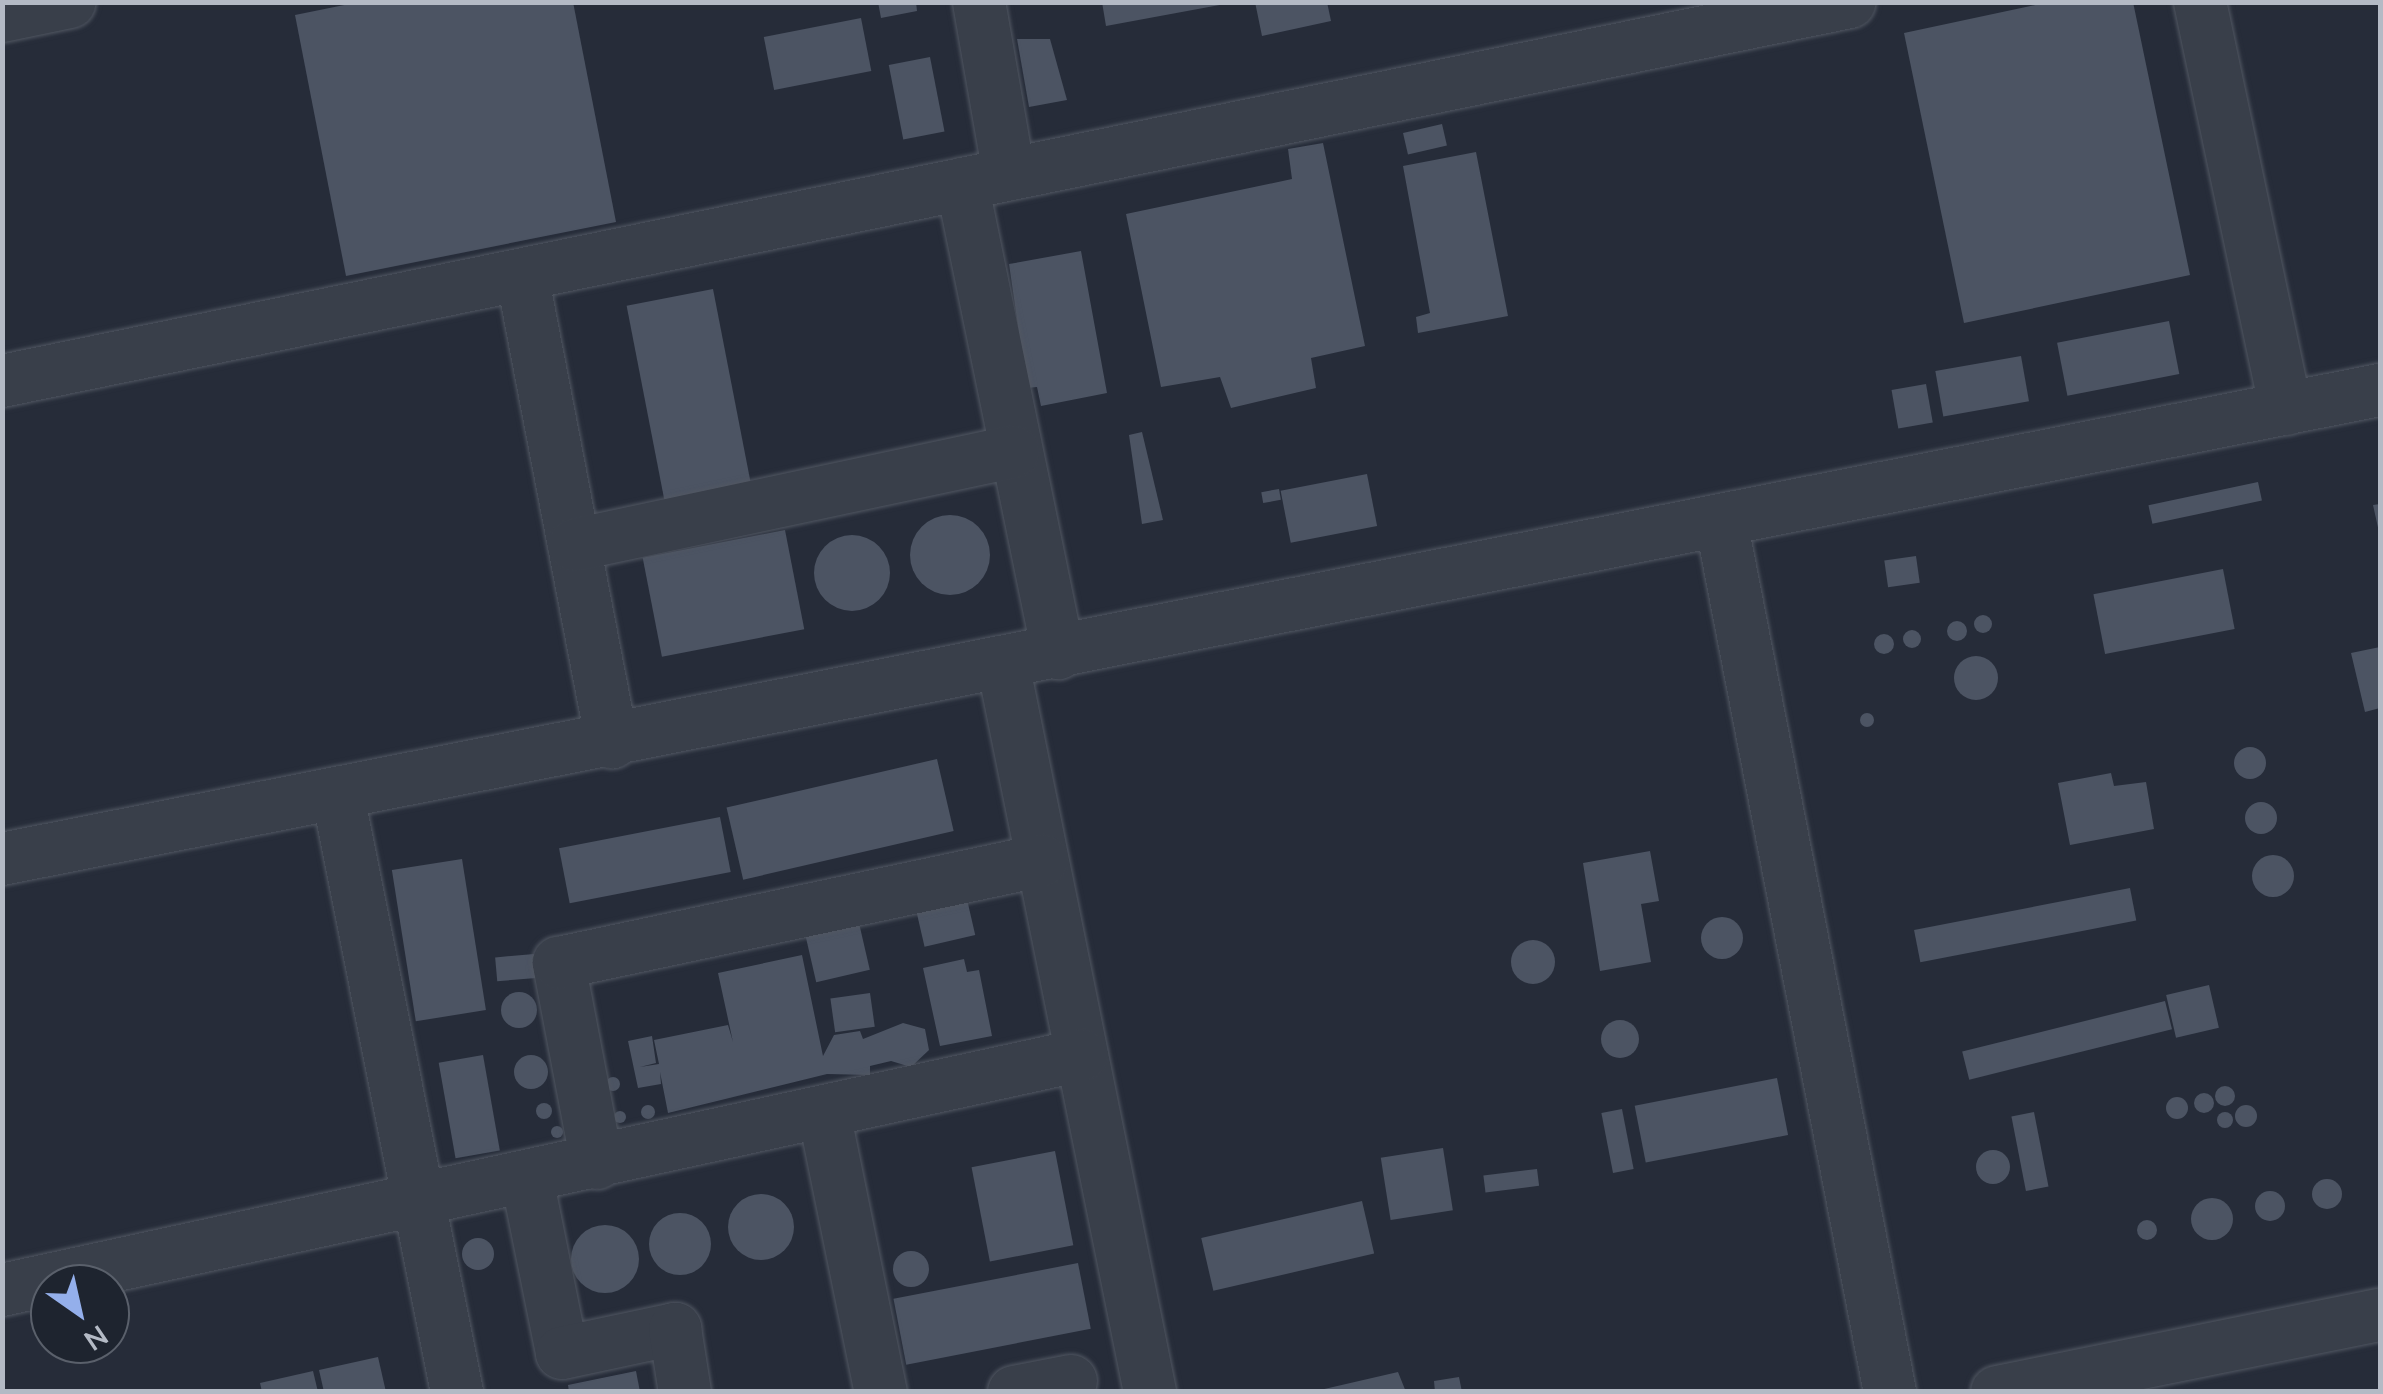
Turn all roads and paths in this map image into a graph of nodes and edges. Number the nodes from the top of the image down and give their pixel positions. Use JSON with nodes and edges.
{"nodes":[{"id":1,"x":70,"y":2,"type":"edge"},
{"id":2,"x":979,"y":2,"type":"edge"},
{"id":3,"x":1850,"y":2,"type":"edge"},
{"id":4,"x":2200,"y":2,"type":"edge"},
{"id":5,"x":2,"y":16,"type":"edge"},
{"id":6,"x":986,"y":179,"type":"junction"},
{"id":7,"x":522,"y":274,"type":"junction"},
{"id":8,"x":2,"y":381,"type":"edge"},
{"id":9,"x":2380,"y":390,"type":"edge"},
{"id":10,"x":2286,"y":409,"type":"junction"},
{"id":11,"x":1013,"y":452,"type":"junction"},
{"id":12,"x":1720,"y":522,"type":"junction"},
{"id":13,"x":574,"y":545,"type":"junction"},
{"id":14,"x":1058,"y":653,"type":"junction"},
{"id":15,"x":1003,"y":664,"type":"junction"},
{"id":16,"x":612,"y":742,"type":"junction"},
{"id":17,"x":338,"y":796,"type":"junction"},
{"id":18,"x":2,"y":859,"type":"edge"},
{"id":19,"x":1042,"y":860,"type":"junction"},
{"id":20,"x":1082,"y":1055,"type":"junction"},
{"id":21,"x":824,"y":1112,"type":"junction"},
{"id":22,"x":597,"y":1163,"type":"junction"},
{"id":23,"x":526,"y":1179,"type":"junction"},
{"id":24,"x":419,"y":1203,"type":"junction"},
{"id":25,"x":2,"y":1290,"type":"edge"},
{"id":26,"x":2380,"y":1315,"type":"edge"},
{"id":27,"x":1072,"y":1381,"type":"dead end"},
{"id":28,"x":457,"y":1392,"type":"edge"},
{"id":29,"x":685,"y":1392,"type":"edge"},
{"id":30,"x":882,"y":1392,"type":"edge"},
{"id":31,"x":1014,"y":1392,"type":"edge"},
{"id":32,"x":1150,"y":1392,"type":"edge"},
{"id":33,"x":1890,"y":1392,"type":"edge"},
{"id":34,"x":1997,"y":1392,"type":"edge"}],
"edges":[{"from":1,"to":5,"type":"lane"},
{"from":2,"to":6,"type":"lane"},
{"from":3,"to":6,"type":"lane"},
{"from":4,"to":10,"type":"lane"},
{"from":6,"to":7,"type":"lane"},
{"from":6,"to":11,"type":"lane"},
{"from":7,"to":8,"type":"lane"},
{"from":7,"to":13,"type":"lane"},
{"from":9,"to":10,"type":"lane"},
{"from":10,"to":12,"type":"lane"},
{"from":11,"to":13,"type":"lane"},
{"from":11,"to":14,"type":"lane"},
{"from":12,"to":14,"type":"lane"},
{"from":12,"to":33,"type":"lane"},
{"from":13,"to":16,"type":"lane"},
{"from":14,"to":15,"type":"lane"},
{"from":15,"to":16,"type":"lane"},
{"from":15,"to":19,"type":"lane"},
{"from":16,"to":17,"type":"lane"},
{"from":17,"to":18,"type":"lane"},
{"from":17,"to":24,"type":"lane"},
{"from":19,"to":20,"type":"lane"},
{"from":19,"to":22,"type":"lane"},
{"from":20,"to":21,"type":"lane"},
{"from":20,"to":32,"type":"lane"},
{"from":21,"to":22,"type":"lane"},
{"from":21,"to":30,"type":"lane"},
{"from":22,"to":23,"type":"lane"},
{"from":23,"to":24,"type":"lane"},
{"from":23,"to":29,"type":"lane"},
{"from":24,"to":25,"type":"lane"},
{"from":24,"to":28,"type":"lane"},
{"from":26,"to":34,"type":"lane"},
{"from":27,"to":31,"type":"lane"}]}
